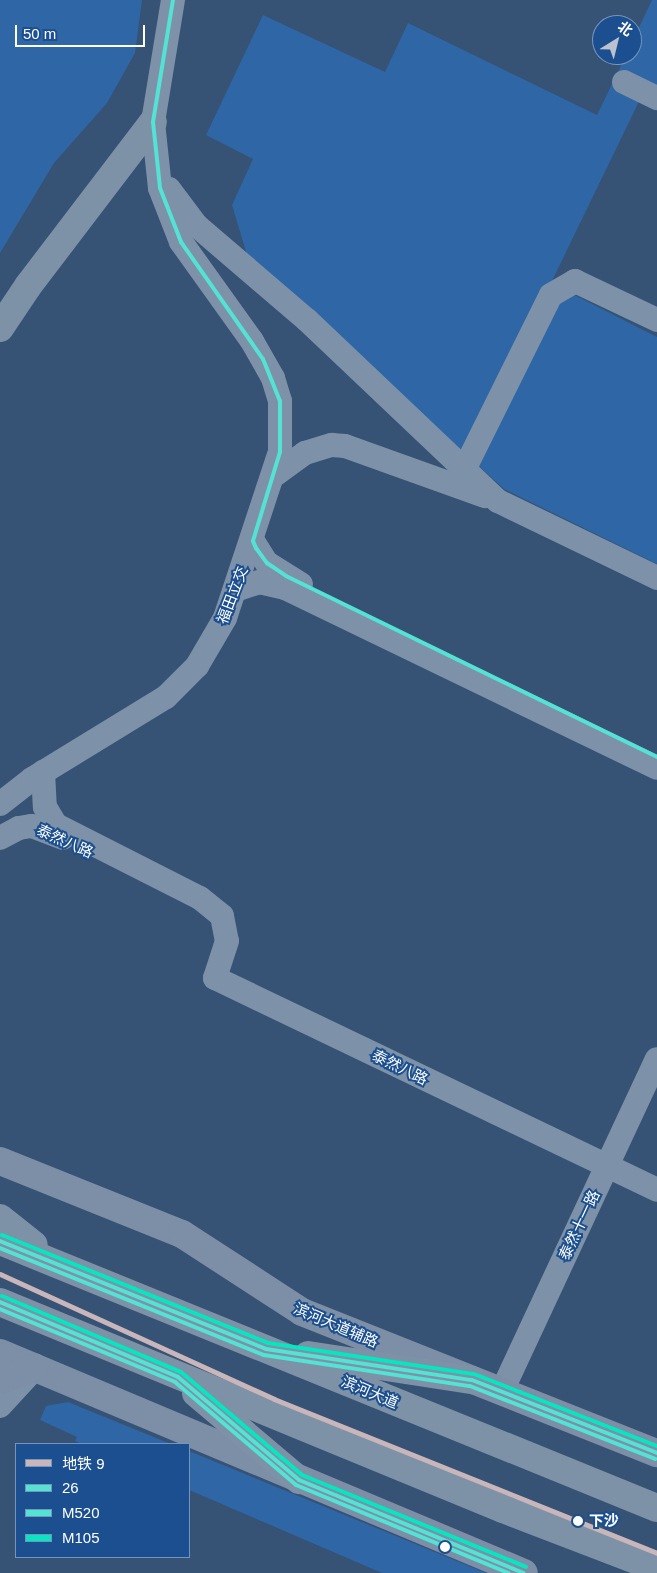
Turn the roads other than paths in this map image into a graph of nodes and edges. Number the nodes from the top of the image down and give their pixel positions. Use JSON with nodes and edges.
{"nodes":[{"id":1,"x":161,"y":0,"type":"edge"},
{"id":2,"x":173,"y":0,"type":"edge"},
{"id":3,"x":159,"y":76,"type":"junction"},
{"id":4,"x":624,"y":82,"type":"dead end"},
{"id":5,"x":657,"y":98,"type":"edge"},
{"id":6,"x":153,"y":122,"type":"junction"},
{"id":7,"x":154,"y":150,"type":"junction"},
{"id":8,"x":657,"y":320,"type":"edge"},
{"id":9,"x":0,"y":328,"type":"edge"},
{"id":10,"x":464,"y":470,"type":"junction"},
{"id":11,"x":276,"y":474,"type":"junction"},
{"id":12,"x":498,"y":500,"type":"junction"},
{"id":13,"x":253,"y":541,"type":"junction"},
{"id":14,"x":657,"y":578,"type":"edge"},
{"id":15,"x":235,"y":590,"type":"junction"},
{"id":16,"x":657,"y":757,"type":"edge"},
{"id":17,"x":657,"y":768,"type":"edge"},
{"id":18,"x":43,"y":772,"type":"junction"},
{"id":19,"x":0,"y":804,"type":"edge"},
{"id":20,"x":0,"y":838,"type":"edge"},
{"id":21,"x":211,"y":906,"type":"junction"},
{"id":22,"x":657,"y":1059,"type":"edge"},
{"id":23,"x":0,"y":1161,"type":"edge"},
{"id":24,"x":606,"y":1165,"type":"junction"},
{"id":25,"x":657,"y":1190,"type":"edge"},
{"id":26,"x":0,"y":1218,"type":"edge"},
{"id":27,"x":0,"y":1241,"type":"edge"},
{"id":28,"x":59,"y":1264,"type":"junction"},
{"id":29,"x":0,"y":1302,"type":"edge"},
{"id":30,"x":266,"y":1349,"type":"junction"},
{"id":31,"x":0,"y":1353,"type":"edge"},
{"id":32,"x":35,"y":1368,"type":"junction"},
{"id":33,"x":178,"y":1377,"type":"junction"},
{"id":34,"x":0,"y":1380,"type":"edge"},
{"id":35,"x":472,"y":1380,"type":"junction"},
{"id":36,"x":502,"y":1390,"type":"junction"},
{"id":37,"x":0,"y":1406,"type":"edge"},
{"id":38,"x":657,"y":1453,"type":"edge"},
{"id":39,"x":299,"y":1480,"type":"junction"},
{"id":40,"x":657,"y":1508,"type":"edge"},
{"id":41,"x":657,"y":1568,"type":"edge"},
{"id":42,"x":524,"y":1573,"type":"edge"}],
"edges":[{"from":1,"to":3,"type":"street","name":"福田立交"},
{"from":2,"to":3,"type":"street","name":"福田立交"},
{"from":3,"to":6,"type":"street","name":"福田立交"},
{"from":4,"to":5,"type":"street"},
{"from":6,"to":7,"type":"street","name":"福田立交"},
{"from":6,"to":9,"type":"highway"},
{"from":7,"to":10,"type":"street"},
{"from":7,"to":11,"type":"street","name":"福田立交"},
{"from":8,"to":10,"type":"street"},
{"from":10,"to":12,"type":"street"},
{"from":11,"to":12,"type":"street"},
{"from":11,"to":13,"type":"street","name":"福田立交"},
{"from":12,"to":14,"type":"street"},
{"from":13,"to":15,"type":"street","name":"福田立交"},
{"from":13,"to":16,"type":"street"},
{"from":15,"to":17,"type":"street"},
{"from":15,"to":18,"type":"street","name":"福田立交"},
{"from":18,"to":19,"type":"street","name":"福田立交"},
{"from":18,"to":21,"type":"street","name":"泰然八路"},
{"from":20,"to":21,"type":"street","name":"泰然八路"},
{"from":21,"to":24,"type":"street","name":"泰然八路"},
{"from":22,"to":24,"type":"street","name":"泰然十一路"},
{"from":23,"to":35,"type":"main road","name":"滨河大道辅路"},
{"from":24,"to":25,"type":"street","name":"泰然八路"},
{"from":24,"to":36,"type":"street","name":"泰然十一路"},
{"from":26,"to":28,"type":"highway"},
{"from":27,"to":28,"type":"highway","name":"滨河大道"},
{"from":28,"to":30,"type":"highway","name":"滨河大道"},
{"from":29,"to":33,"type":"highway"},
{"from":30,"to":35,"type":"highway"},
{"from":30,"to":40,"type":"highway","name":"滨河大道"},
{"from":31,"to":32,"type":"main road"},
{"from":32,"to":34,"type":"main road"},
{"from":32,"to":37,"type":"street"},
{"from":32,"to":39,"type":"main road"},
{"from":33,"to":39,"type":"highway"},
{"from":33,"to":41,"type":"highway"},
{"from":35,"to":36,"type":"main road","name":"滨河大道辅路"},
{"from":36,"to":38,"type":"main road","name":"滨河大道辅路"},
{"from":39,"to":42,"type":"main road"}]}
